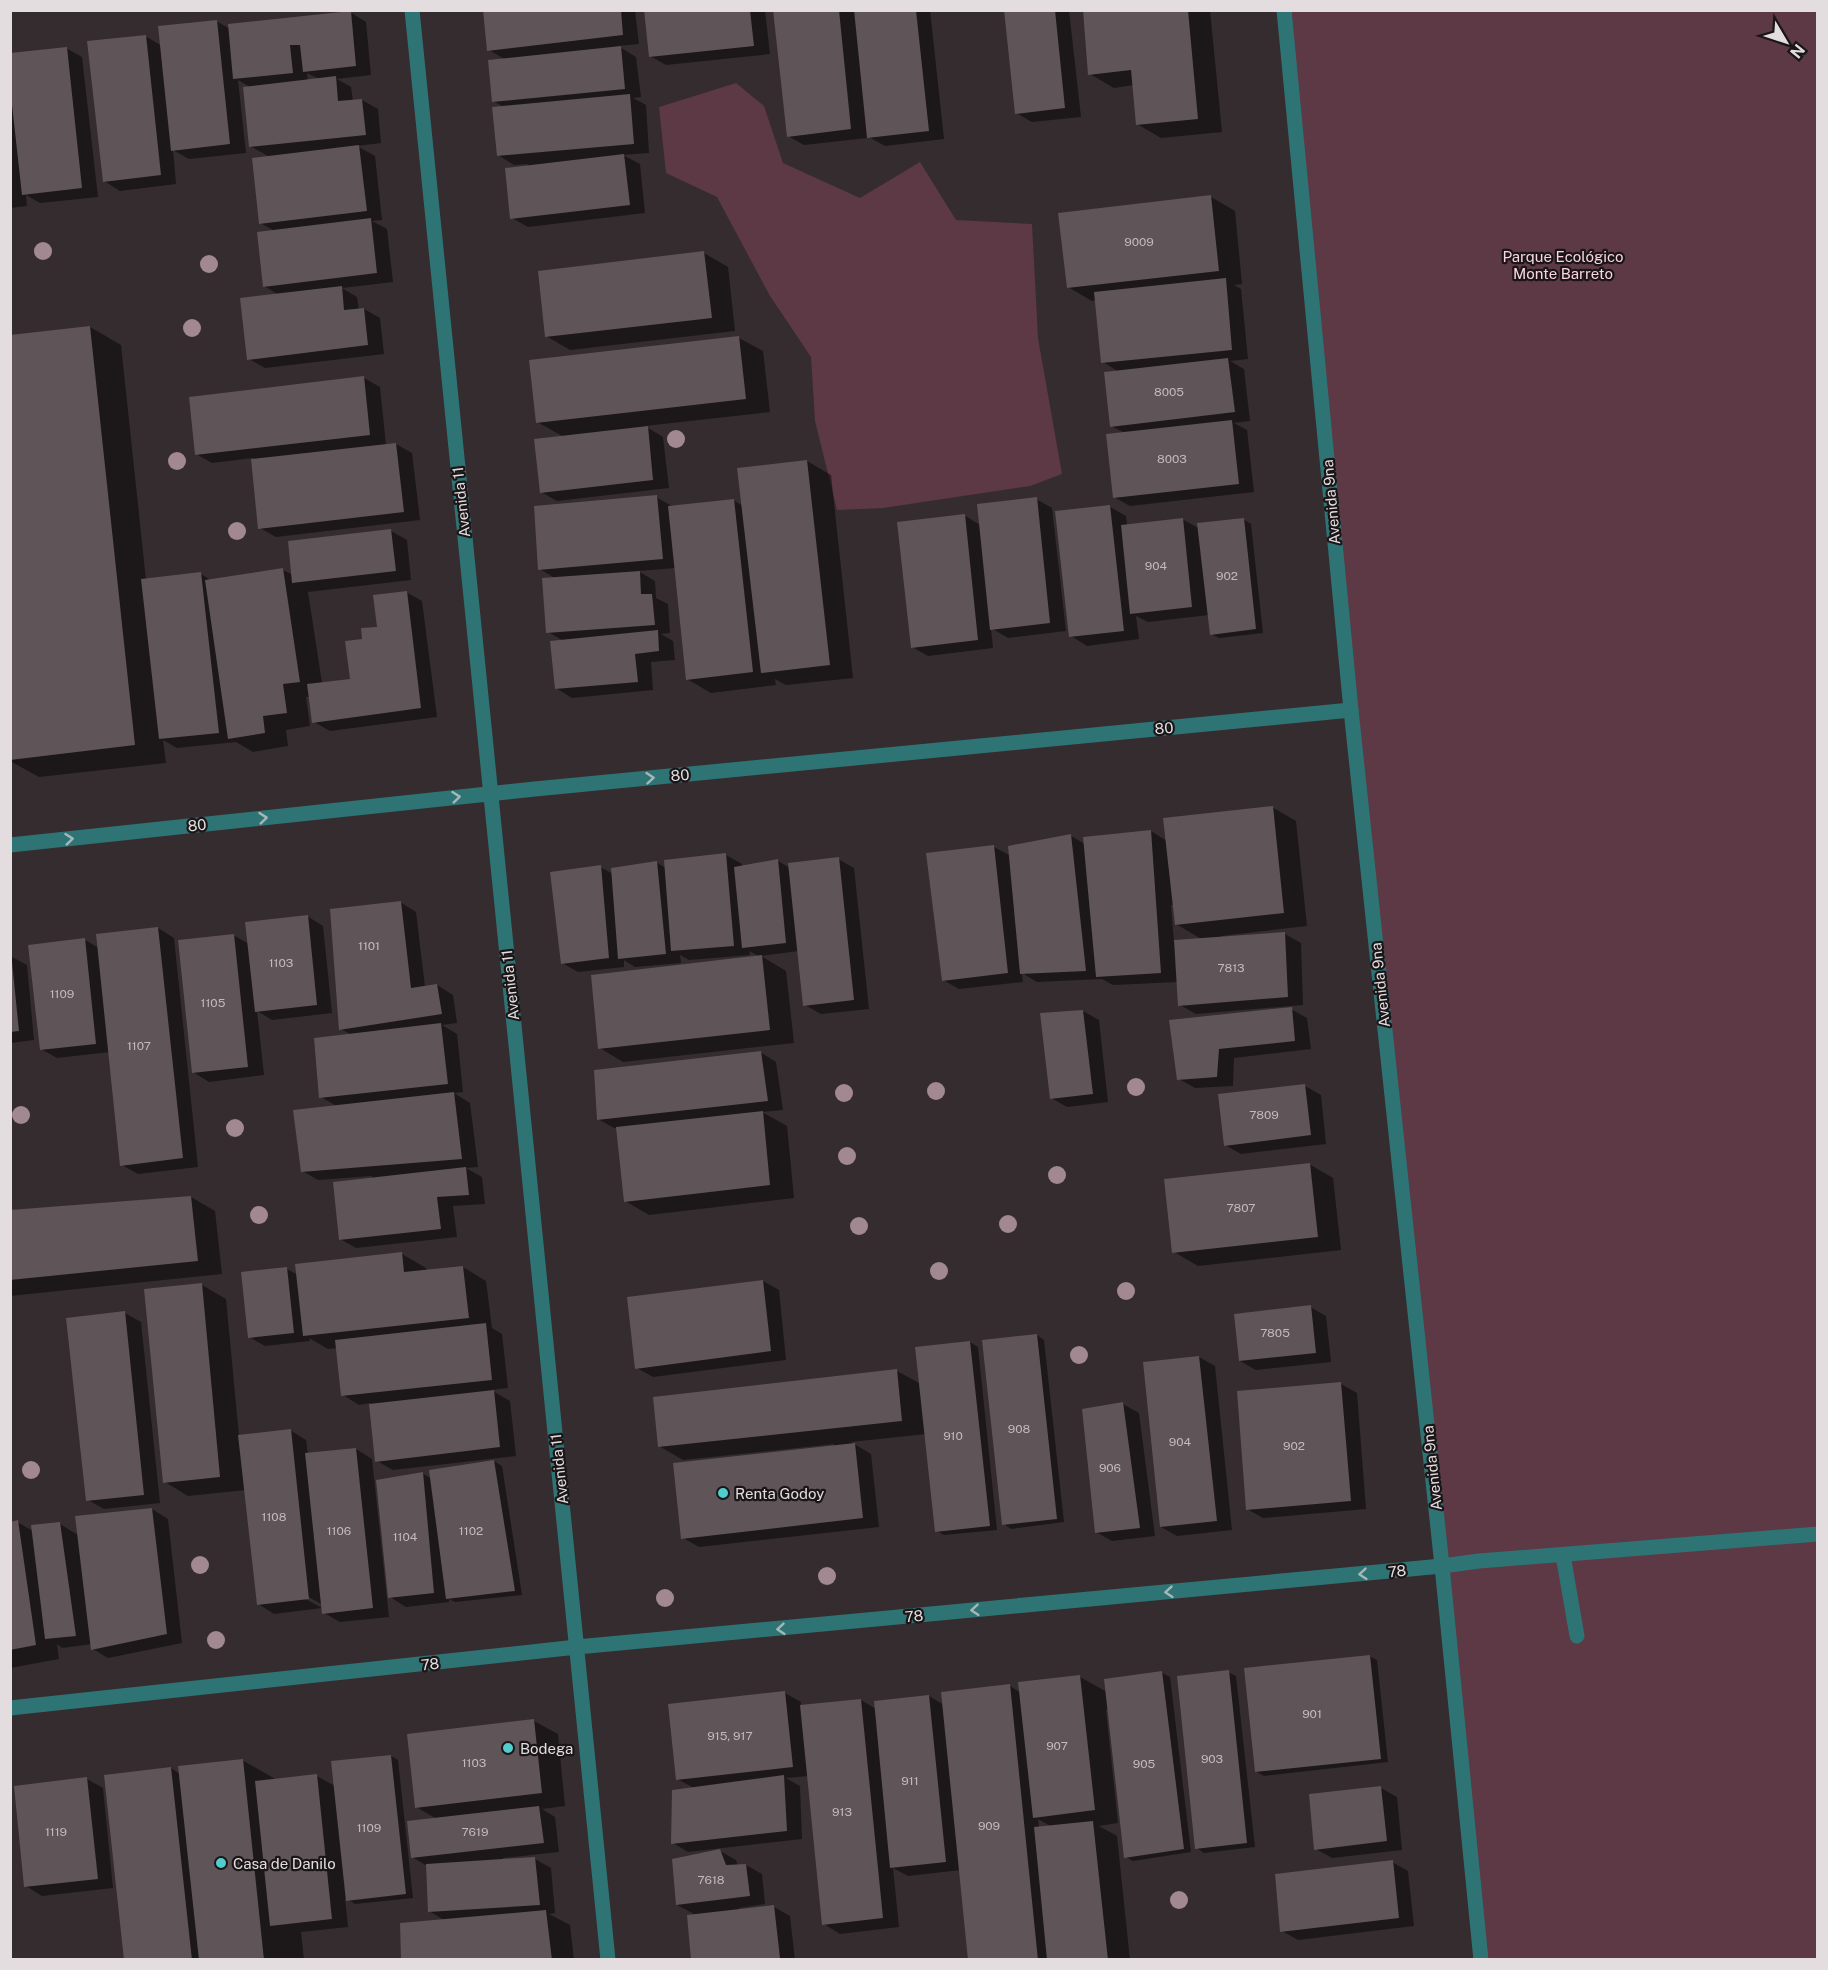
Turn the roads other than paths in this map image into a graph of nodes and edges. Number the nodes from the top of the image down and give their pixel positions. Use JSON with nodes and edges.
{"nodes":[{"id":1,"x":412,"y":10,"type":"edge"},
{"id":2,"x":1284,"y":10,"type":"edge"},
{"id":3,"x":1351,"y":710,"type":"junction"},
{"id":4,"x":490,"y":794,"type":"junction"},
{"id":5,"x":10,"y":845,"type":"edge"},
{"id":6,"x":1818,"y":1534,"type":"edge"},
{"id":7,"x":1563,"y":1555,"type":"junction"},
{"id":8,"x":1442,"y":1566,"type":"junction"},
{"id":9,"x":1576,"y":1636,"type":"dead end"},
{"id":10,"x":577,"y":1647,"type":"junction"},
{"id":11,"x":10,"y":1708,"type":"edge"},
{"id":12,"x":608,"y":1959,"type":"edge"},
{"id":13,"x":1481,"y":1959,"type":"edge"}],
"edges":[{"from":1,"to":4,"type":"street","name":"Avenida 11"},
{"from":2,"to":3,"type":"street","name":"Avenida 9na"},
{"from":4,"to":3,"type":"street","name":"80","one_way":true},
{"from":3,"to":8,"type":"street","name":"Avenida 9na"},
{"from":5,"to":4,"type":"street","name":"80","one_way":true},
{"from":4,"to":10,"type":"street","name":"Avenida 11"},
{"from":6,"to":7,"type":"street","name":"78"},
{"from":7,"to":8,"type":"street","name":"78"},
{"from":7,"to":9,"type":"street"},
{"from":8,"to":10,"type":"street","name":"78","one_way":true},
{"from":8,"to":13,"type":"street","name":"Avenida 9na"},
{"from":10,"to":11,"type":"street","name":"78"},
{"from":10,"to":12,"type":"street","name":"Avenida 11"}]}
